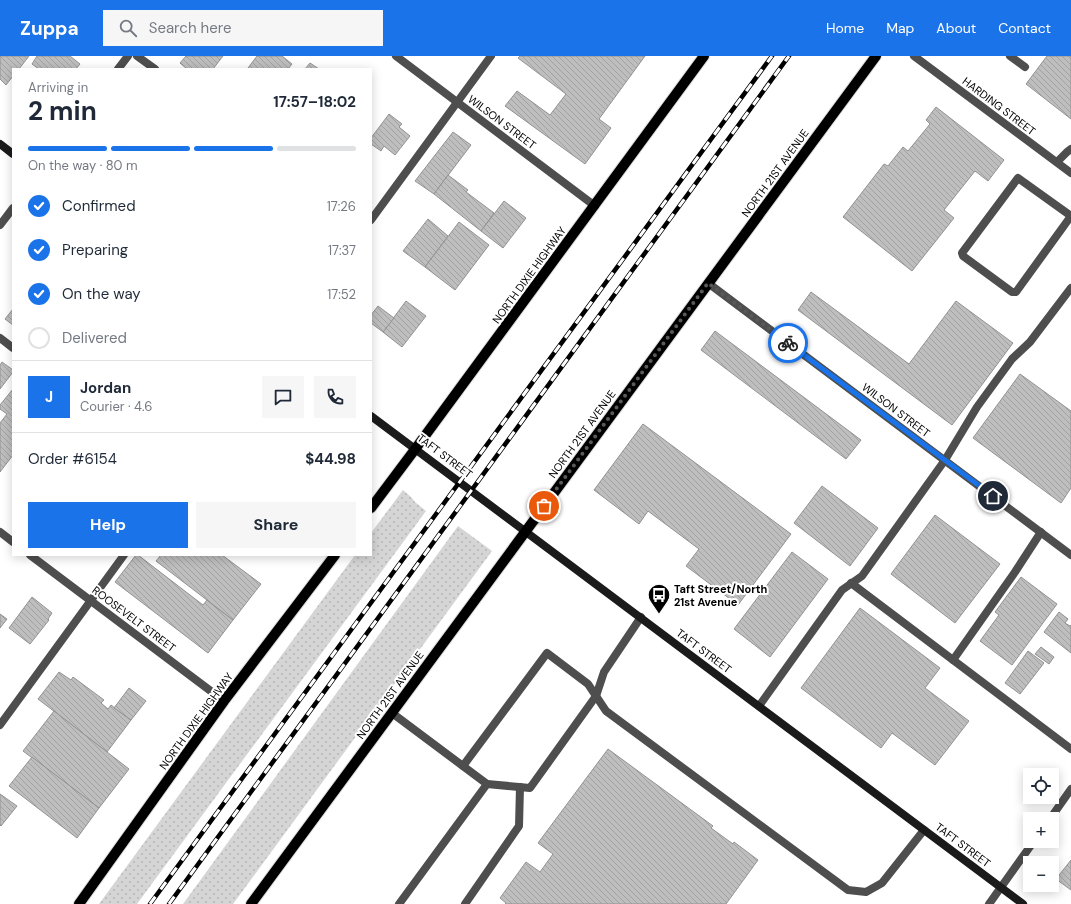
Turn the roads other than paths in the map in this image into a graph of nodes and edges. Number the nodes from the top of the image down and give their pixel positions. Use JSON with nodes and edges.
{"nodes":[{"id":1,"x":128,"y":56,"type":"edge"},
{"id":2,"x":137,"y":56,"type":"edge"},
{"id":3,"x":396,"y":56,"type":"edge"},
{"id":4,"x":491,"y":56,"type":"edge"},
{"id":5,"x":704,"y":56,"type":"edge"},
{"id":6,"x":876,"y":56,"type":"edge"},
{"id":7,"x":914,"y":56,"type":"edge"},
{"id":8,"x":1010,"y":56,"type":"edge"},
{"id":9,"x":1025,"y":67,"type":"dead end"},
{"id":10,"x":119,"y":68,"type":"edge"},
{"id":11,"x":154,"y":68,"type":"edge"},
{"id":12,"x":457,"y":102,"type":"junction"},
{"id":13,"x":0,"y":144,"type":"edge"},
{"id":14,"x":1071,"y":149,"type":"edge"},
{"id":15,"x":12,"y":153,"type":"edge"},
{"id":16,"x":1057,"y":162,"type":"junction"},
{"id":17,"x":1071,"y":173,"type":"edge"},
{"id":18,"x":595,"y":206,"type":"junction"},
{"id":19,"x":12,"y":209,"type":"edge"},
{"id":20,"x":1071,"y":216,"type":"edge"},
{"id":21,"x":372,"y":219,"type":"edge"},
{"id":22,"x":0,"y":225,"type":"edge"},
{"id":23,"x":708,"y":283,"type":"junction"},
{"id":24,"x":1071,"y":288,"type":"edge"},
{"id":25,"x":0,"y":338,"type":"edge"},
{"id":26,"x":12,"y":347,"type":"edge"},
{"id":27,"x":372,"y":417,"type":"edge"},
{"id":28,"x":416,"y":448,"type":"junction"},
{"id":29,"x":945,"y":460,"type":"junction"},
{"id":30,"x":372,"y":507,"type":"edge"},
{"id":31,"x":526,"y":531,"type":"junction"},
{"id":32,"x":0,"y":532,"type":"edge"},
{"id":33,"x":1041,"y":532,"type":"junction"},
{"id":34,"x":12,"y":541,"type":"edge"},
{"id":35,"x":1071,"y":555,"type":"edge"},
{"id":36,"x":31,"y":556,"type":"edge"},
{"id":37,"x":123,"y":556,"type":"edge"},
{"id":38,"x":334,"y":556,"type":"edge"},
{"id":39,"x":851,"y":583,"type":"junction"},
{"id":40,"x":90,"y":600,"type":"junction"},
{"id":41,"x":641,"y":617,"type":"junction"},
{"id":42,"x":953,"y":660,"type":"junction"},
{"id":43,"x":596,"y":696,"type":"junction"},
{"id":44,"x":224,"y":701,"type":"junction"},
{"id":45,"x":759,"y":706,"type":"junction"},
{"id":46,"x":392,"y":713,"type":"junction"},
{"id":47,"x":0,"y":725,"type":"edge"},
{"id":48,"x":1071,"y":749,"type":"edge"},
{"id":49,"x":463,"y":766,"type":"junction"},
{"id":50,"x":486,"y":784,"type":"junction"},
{"id":51,"x":520,"y":787,"type":"junction"},
{"id":52,"x":1071,"y":789,"type":"edge"},
{"id":53,"x":1055,"y":812,"type":"edge"},
{"id":54,"x":924,"y":830,"type":"junction"},
{"id":55,"x":1029,"y":848,"type":"edge"},
{"id":56,"x":1001,"y":887,"type":"junction"},
{"id":57,"x":79,"y":904,"type":"edge"},
{"id":58,"x":251,"y":904,"type":"edge"},
{"id":59,"x":400,"y":904,"type":"edge"},
{"id":60,"x":465,"y":904,"type":"edge"},
{"id":61,"x":989,"y":904,"type":"edge"},
{"id":62,"x":1023,"y":904,"type":"edge"}],
"edges":[{"from":1,"to":10,"type":"street"},
{"from":2,"to":11,"type":"street"},
{"from":3,"to":12,"type":"street","name":"WILSON STREET"},
{"from":4,"to":12,"type":"street"},
{"from":5,"to":18,"type":"main road","name":"NORTH DIXIE HIGHWAY"},
{"from":6,"to":23,"type":"main road","name":"NORTH 21ST AVENUE"},
{"from":7,"to":16,"type":"street","name":"HARDING STREET"},
{"from":8,"to":9,"type":"street"},
{"from":12,"to":18,"type":"street","name":"WILSON STREET"},
{"from":12,"to":21,"type":"street"},
{"from":13,"to":15,"type":"street"},
{"from":14,"to":16,"type":"street"},
{"from":16,"to":17,"type":"street","name":"HARDING STREET"},
{"from":18,"to":28,"type":"main road","name":"NORTH DIXIE HIGHWAY"},
{"from":19,"to":22,"type":"street"},
{"from":20,"to":20,"type":"street"},
{"from":23,"to":29,"type":"street","name":"WILSON STREET"},
{"from":23,"to":31,"type":"main road","name":"NORTH 21ST AVENUE"},
{"from":24,"to":29,"type":"street"},
{"from":25,"to":26,"type":"street"},
{"from":27,"to":28,"type":"street","name":"TAFT STREET"},
{"from":28,"to":30,"type":"main road","name":"NORTH DIXIE HIGHWAY"},
{"from":28,"to":31,"type":"street","name":"TAFT STREET"},
{"from":29,"to":33,"type":"street","name":"WILSON STREET"},
{"from":29,"to":39,"type":"street"},
{"from":31,"to":41,"type":"street","name":"TAFT STREET"},
{"from":31,"to":46,"type":"main road","name":"NORTH 21ST AVENUE"},
{"from":32,"to":34,"type":"street"},
{"from":33,"to":35,"type":"street","name":"WILSON STREET"},
{"from":33,"to":42,"type":"street"},
{"from":36,"to":40,"type":"street","name":"ROOSEVELT STREET"},
{"from":37,"to":40,"type":"street"},
{"from":38,"to":44,"type":"main road","name":"NORTH DIXIE HIGHWAY"},
{"from":39,"to":42,"type":"street"},
{"from":39,"to":45,"type":"street"},
{"from":40,"to":44,"type":"street","name":"ROOSEVELT STREET"},
{"from":40,"to":47,"type":"street"},
{"from":41,"to":43,"type":"street"},
{"from":41,"to":45,"type":"street","name":"TAFT STREET"},
{"from":42,"to":48,"type":"street"},
{"from":43,"to":49,"type":"street"},
{"from":43,"to":51,"type":"street"},
{"from":43,"to":54,"type":"street"},
{"from":44,"to":57,"type":"main road","name":"NORTH DIXIE HIGHWAY"},
{"from":45,"to":54,"type":"street","name":"TAFT STREET"},
{"from":46,"to":49,"type":"street"},
{"from":46,"to":58,"type":"main road","name":"NORTH 21ST AVENUE"},
{"from":49,"to":50,"type":"street"},
{"from":50,"to":51,"type":"street"},
{"from":50,"to":59,"type":"street"},
{"from":51,"to":60,"type":"street"},
{"from":52,"to":53,"type":"street"},
{"from":54,"to":56,"type":"street","name":"TAFT STREET"},
{"from":55,"to":56,"type":"street"},
{"from":56,"to":61,"type":"street"},
{"from":56,"to":62,"type":"street","name":"TAFT STREET"}]}
